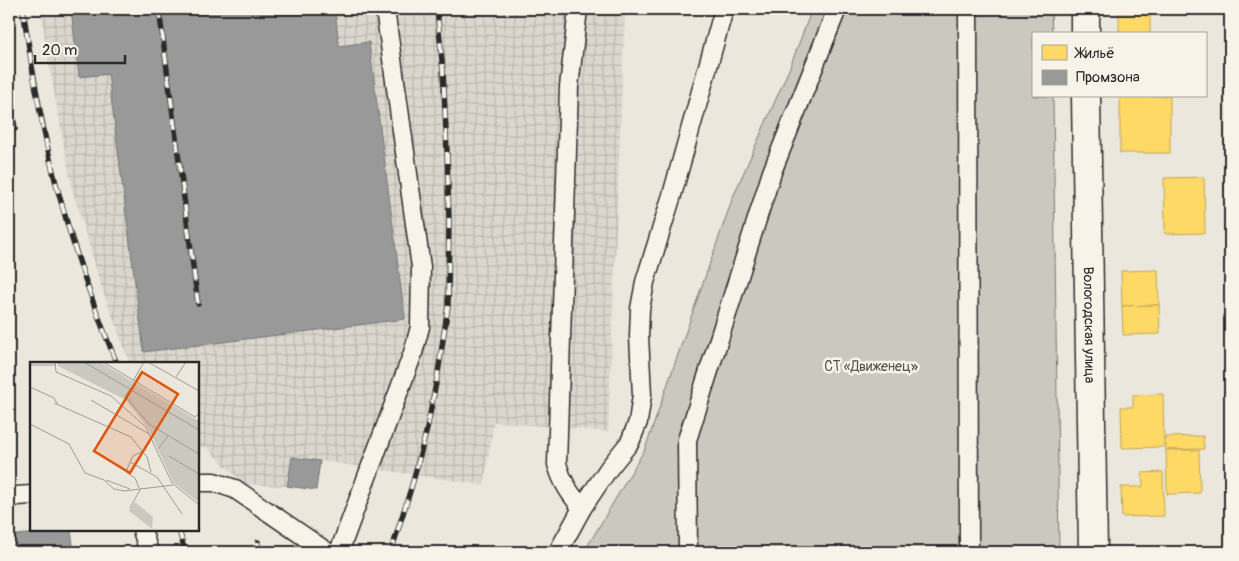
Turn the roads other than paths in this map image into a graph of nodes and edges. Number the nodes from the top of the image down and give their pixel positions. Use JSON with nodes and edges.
{"nodes":[{"id":1,"x":386,"y":9,"type":"edge"},
{"id":2,"x":578,"y":9,"type":"edge"},
{"id":3,"x":724,"y":9,"type":"edge"},
{"id":4,"x":837,"y":9,"type":"edge"},
{"id":5,"x":968,"y":9,"type":"edge"},
{"id":6,"x":1085,"y":9,"type":"edge"},
{"id":7,"x":1085,"y":32,"type":"edge"},
{"id":8,"x":1086,"y":98,"type":"edge"},
{"id":9,"x":199,"y":482,"type":"edge"},
{"id":10,"x":30,"y":495,"type":"edge"},
{"id":11,"x":9,"y":499,"type":"edge"},
{"id":12,"x":582,"y":508,"type":"junction"},
{"id":13,"x":142,"y":531,"type":"edge"},
{"id":14,"x":149,"y":552,"type":"edge"},
{"id":15,"x":327,"y":552,"type":"edge"},
{"id":16,"x":339,"y":552,"type":"edge"},
{"id":17,"x":558,"y":552,"type":"edge"},
{"id":18,"x":688,"y":552,"type":"edge"},
{"id":19,"x":970,"y":552,"type":"edge"},
{"id":20,"x":1093,"y":552,"type":"edge"}],
"edges":[{"from":1,"to":16,"type":"lane"},
{"from":2,"to":12,"type":"lane"},
{"from":3,"to":12,"type":"lane"},
{"from":4,"to":18,"type":"lane"},
{"from":5,"to":19,"type":"lane"},
{"from":6,"to":7,"type":"street"},
{"from":8,"to":20,"type":"street","name":"Вологодская улица"},
{"from":9,"to":15,"type":"lane"},
{"from":10,"to":11,"type":"lane"},
{"from":12,"to":17,"type":"lane"},
{"from":13,"to":14,"type":"lane"}]}
